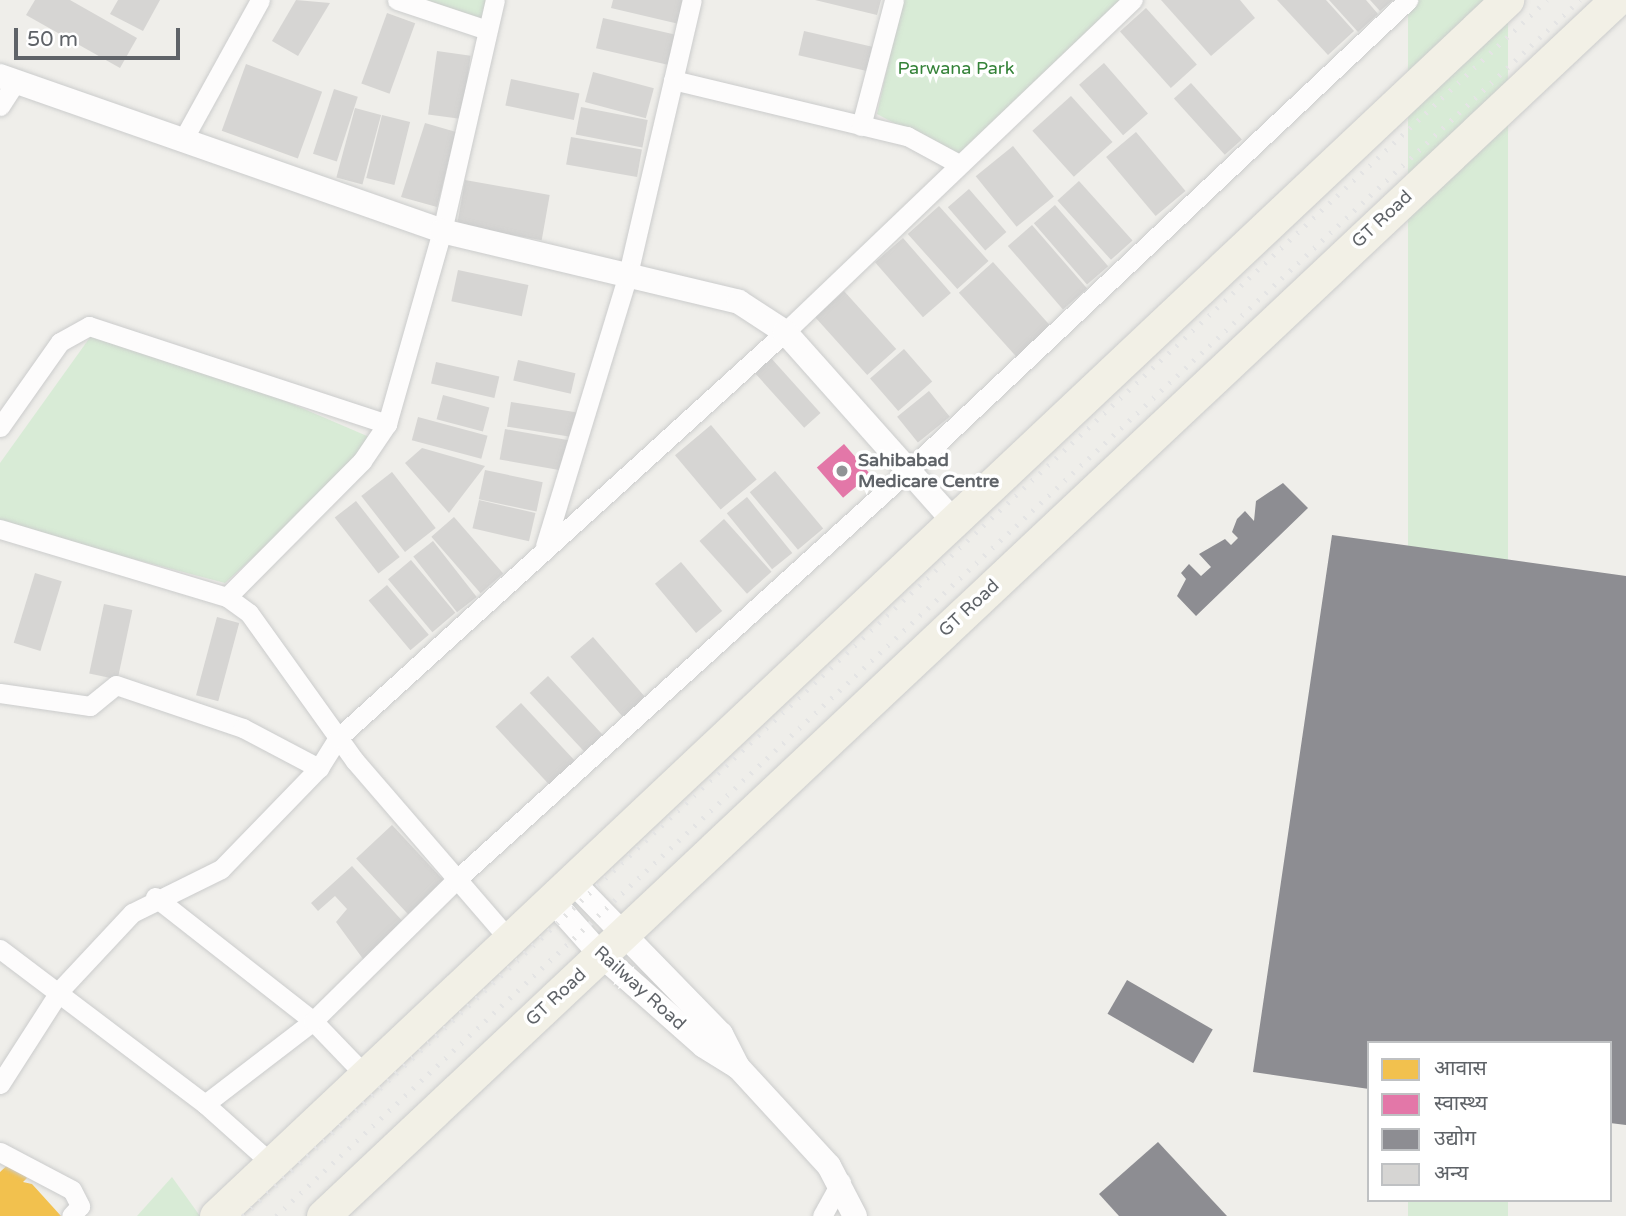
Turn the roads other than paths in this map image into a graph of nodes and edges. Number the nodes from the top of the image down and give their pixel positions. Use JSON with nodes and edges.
{"nodes":[{"id":1,"x":260,"y":0,"type":"edge"},
{"id":2,"x":397,"y":0,"type":"edge"},
{"id":3,"x":495,"y":0,"type":"edge"},
{"id":4,"x":692,"y":0,"type":"edge"},
{"id":5,"x":894,"y":0,"type":"edge"},
{"id":6,"x":1133,"y":0,"type":"edge"},
{"id":7,"x":1408,"y":0,"type":"edge"},
{"id":8,"x":1507,"y":0,"type":"edge"},
{"id":9,"x":1616,"y":0,"type":"edge"},
{"id":10,"x":487,"y":30,"type":"junction"},
{"id":11,"x":8,"y":78,"type":"edge"},
{"id":12,"x":673,"y":80,"type":"junction"},
{"id":13,"x":0,"y":106,"type":"edge"},
{"id":14,"x":861,"y":125,"type":"junction"},
{"id":15,"x":186,"y":136,"type":"junction"},
{"id":16,"x":957,"y":163,"type":"junction"},
{"id":17,"x":442,"y":231,"type":"junction"},
{"id":18,"x":628,"y":274,"type":"junction"},
{"id":19,"x":785,"y":332,"type":"junction"},
{"id":20,"x":387,"y":424,"type":"junction"},
{"id":21,"x":0,"y":427,"type":"edge"},
{"id":22,"x":911,"y":468,"type":"junction"},
{"id":23,"x":954,"y":522,"type":"junction"},
{"id":24,"x":0,"y":529,"type":"edge"},
{"id":25,"x":545,"y":546,"type":"junction"},
{"id":26,"x":227,"y":597,"type":"junction"},
{"id":27,"x":0,"y":694,"type":"edge"},
{"id":28,"x":338,"y":738,"type":"junction"},
{"id":29,"x":319,"y":768,"type":"junction"},
{"id":30,"x":455,"y":881,"type":"junction"},
{"id":31,"x":561,"y":889,"type":"junction"},
{"id":32,"x":155,"y":897,"type":"junction"},
{"id":33,"x":507,"y":937,"type":"junction"},
{"id":34,"x":612,"y":945,"type":"junction"},
{"id":35,"x":0,"y":949,"type":"edge"},
{"id":36,"x":61,"y":989,"type":"junction"},
{"id":37,"x":313,"y":1021,"type":"junction"},
{"id":38,"x":365,"y":1074,"type":"junction"},
{"id":39,"x":0,"y":1084,"type":"edge"},
{"id":40,"x":205,"y":1104,"type":"junction"},
{"id":41,"x":0,"y":1152,"type":"edge"},
{"id":42,"x":272,"y":1164,"type":"junction"},
{"id":43,"x":841,"y":1182,"type":"junction"},
{"id":44,"x":71,"y":1216,"type":"edge"},
{"id":45,"x":216,"y":1216,"type":"edge"},
{"id":46,"x":323,"y":1216,"type":"edge"},
{"id":47,"x":822,"y":1216,"type":"edge"},
{"id":48,"x":855,"y":1216,"type":"edge"}],
"edges":[{"from":1,"to":15,"type":"street"},
{"from":2,"to":10,"type":"street"},
{"from":3,"to":10,"type":"street"},
{"from":4,"to":12,"type":"street"},
{"from":5,"to":14,"type":"street"},
{"from":6,"to":16,"type":"street"},
{"from":7,"to":22,"type":"street"},
{"from":8,"to":23,"type":"highway"},
{"from":9,"to":34,"type":"highway","name":"GT Road"},
{"from":10,"to":17,"type":"street"},
{"from":11,"to":13,"type":"street"},
{"from":11,"to":15,"type":"street"},
{"from":12,"to":14,"type":"street"},
{"from":12,"to":18,"type":"street"},
{"from":14,"to":16,"type":"street"},
{"from":15,"to":17,"type":"street"},
{"from":16,"to":19,"type":"street"},
{"from":17,"to":18,"type":"street"},
{"from":17,"to":20,"type":"street"},
{"from":18,"to":19,"type":"street"},
{"from":18,"to":25,"type":"street"},
{"from":19,"to":22,"type":"street"},
{"from":19,"to":25,"type":"street"},
{"from":20,"to":21,"type":"street"},
{"from":20,"to":26,"type":"street"},
{"from":22,"to":23,"type":"street"},
{"from":22,"to":30,"type":"street"},
{"from":23,"to":31,"type":"highway"},
{"from":24,"to":26,"type":"street"},
{"from":25,"to":28,"type":"street"},
{"from":26,"to":28,"type":"street"},
{"from":27,"to":29,"type":"street"},
{"from":28,"to":29,"type":"street"},
{"from":28,"to":30,"type":"street"},
{"from":29,"to":32,"type":"street"},
{"from":30,"to":33,"type":"street"},
{"from":30,"to":37,"type":"street"},
{"from":31,"to":33,"type":"highway"},
{"from":31,"to":34,"type":"street","name":"Railway Road"},
{"from":32,"to":36,"type":"street"},
{"from":32,"to":37,"type":"street"},
{"from":33,"to":38,"type":"highway"},
{"from":34,"to":43,"type":"street","name":"Railway Road"},
{"from":34,"to":46,"type":"highway","name":"GT Road"},
{"from":35,"to":36,"type":"street"},
{"from":36,"to":39,"type":"street"},
{"from":36,"to":40,"type":"street"},
{"from":37,"to":38,"type":"street"},
{"from":37,"to":40,"type":"street"},
{"from":38,"to":42,"type":"highway"},
{"from":40,"to":42,"type":"street"},
{"from":41,"to":44,"type":"street"},
{"from":42,"to":45,"type":"highway"},
{"from":43,"to":47,"type":"street"},
{"from":43,"to":48,"type":"street","name":"Railway Road"}]}
